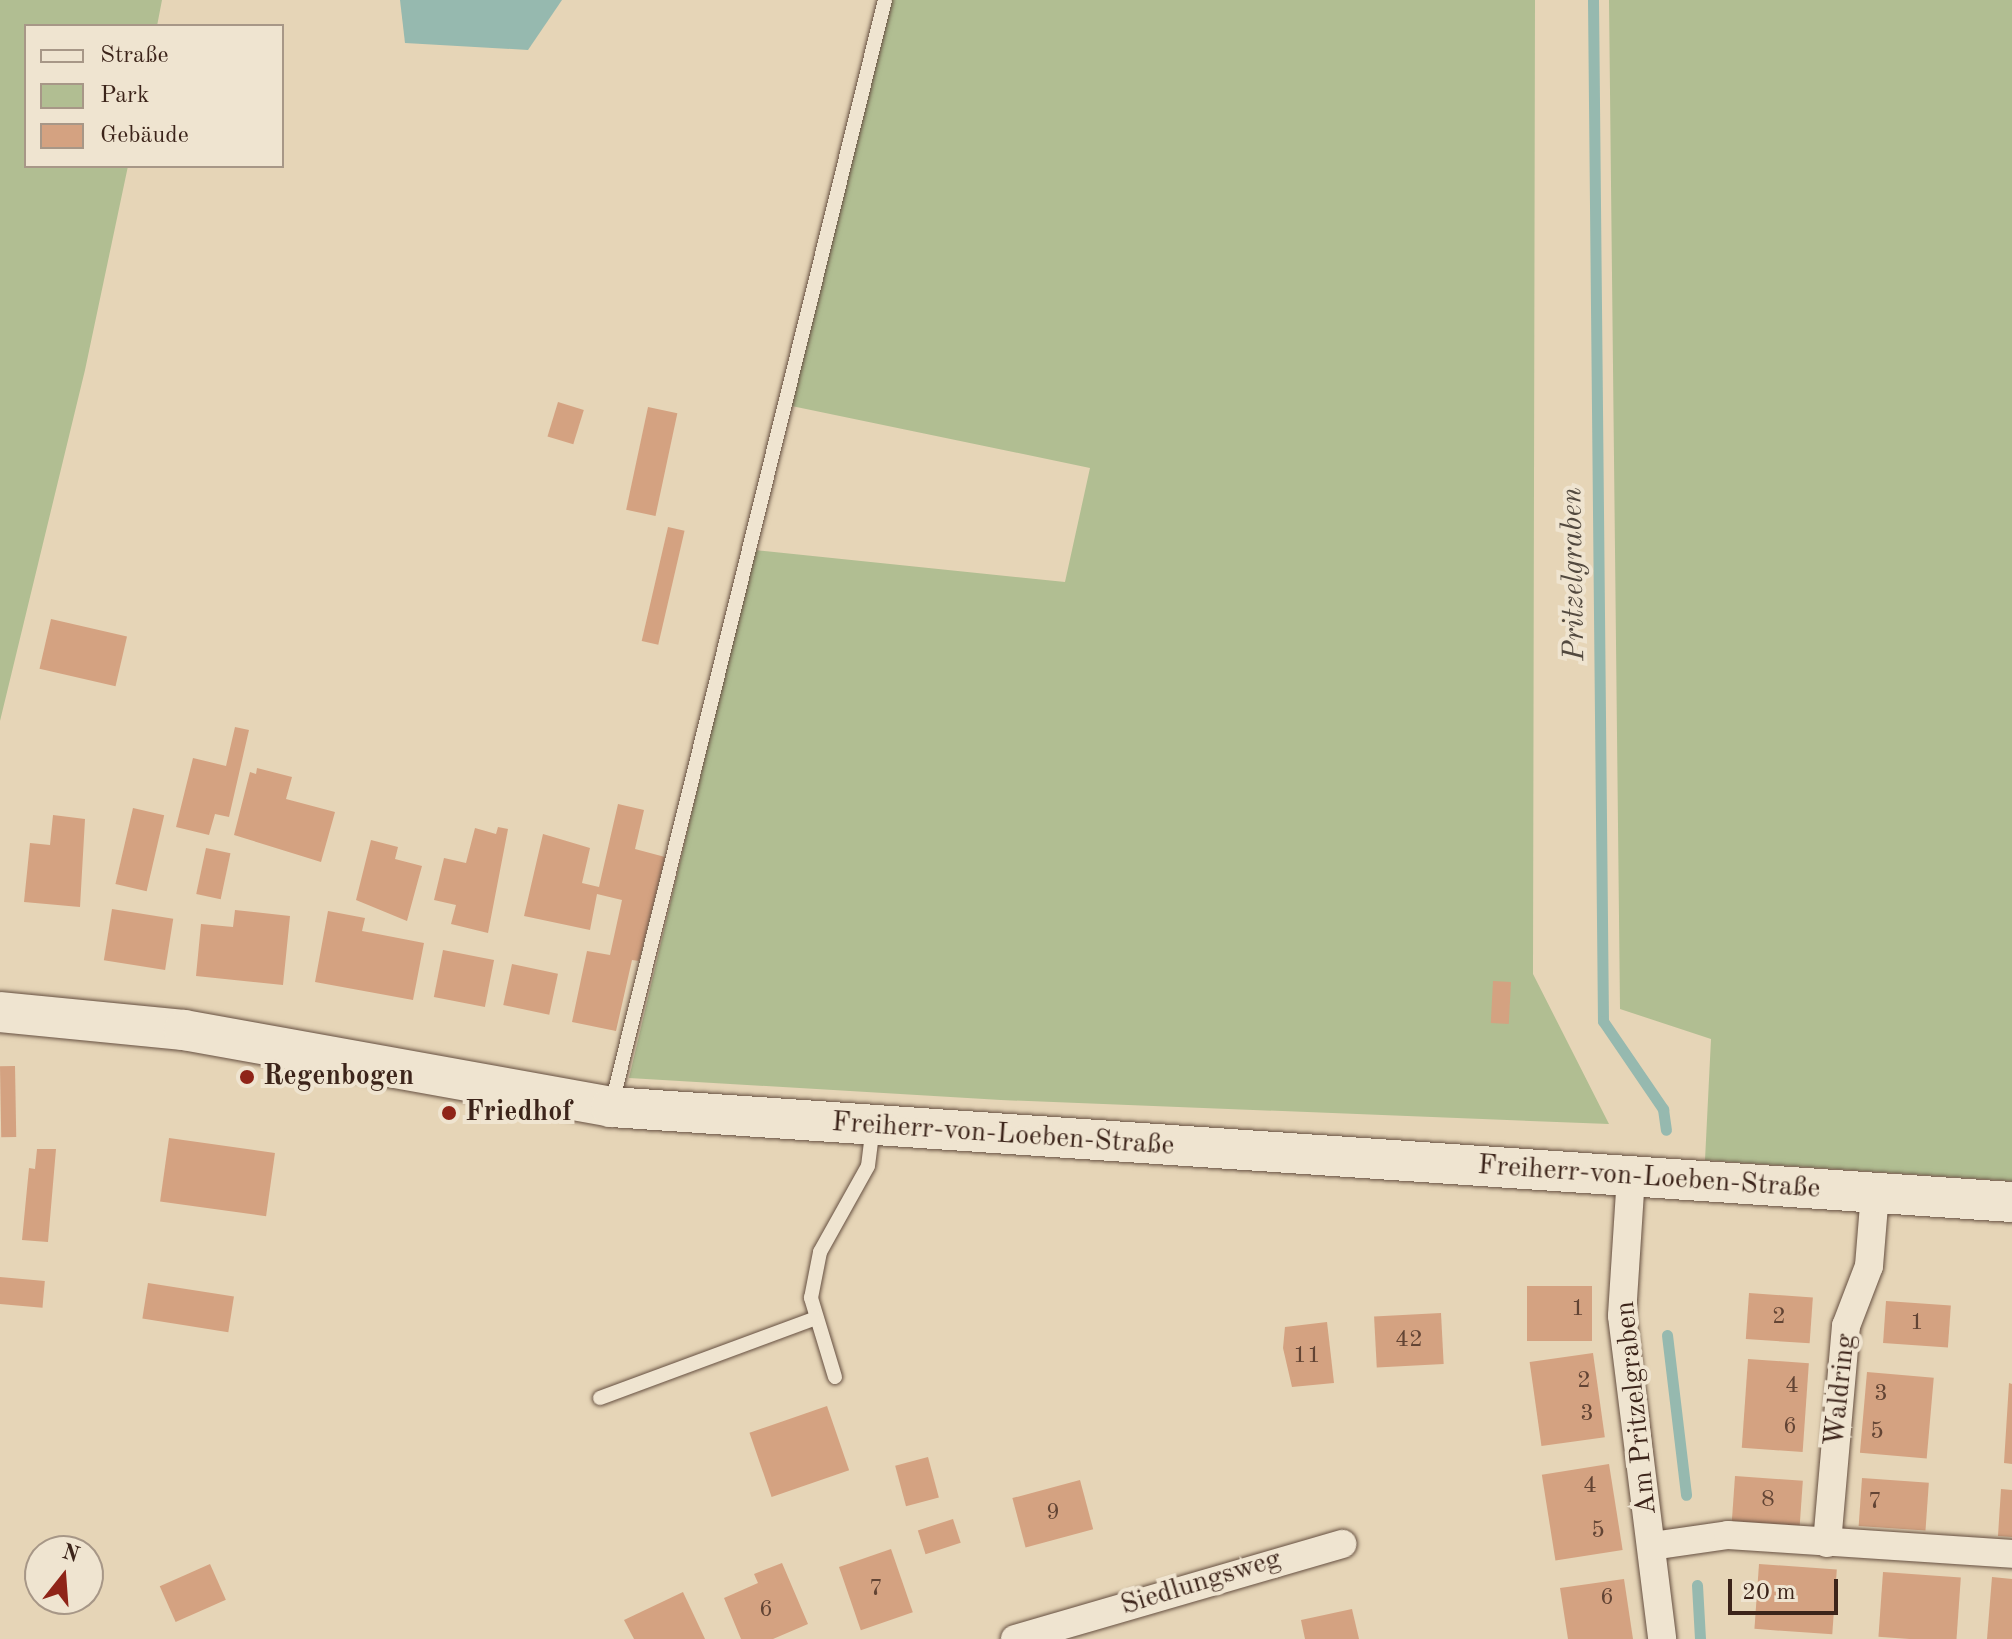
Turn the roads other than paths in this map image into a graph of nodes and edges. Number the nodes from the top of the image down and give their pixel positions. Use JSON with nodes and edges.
{"nodes":[{"id":1,"x":885,"y":0,"type":"edge"},
{"id":2,"x":0,"y":1012,"type":"edge"},
{"id":3,"x":611,"y":1107,"type":"junction"},
{"id":4,"x":873,"y":1126,"type":"junction"},
{"id":5,"x":1631,"y":1176,"type":"junction"},
{"id":6,"x":1875,"y":1193,"type":"junction"},
{"id":7,"x":2012,"y":1202,"type":"edge"},
{"id":8,"x":816,"y":1318,"type":"junction"},
{"id":9,"x":835,"y":1377,"type":"dead end"},
{"id":10,"x":600,"y":1398,"type":"dead end"},
{"id":11,"x":1827,"y":1543,"type":"junction"},
{"id":12,"x":1342,"y":1544,"type":"dead end"},
{"id":13,"x":1652,"y":1546,"type":"junction"},
{"id":14,"x":2012,"y":1554,"type":"edge"},
{"id":15,"x":1015,"y":1639,"type":"edge"},
{"id":16,"x":1662,"y":1639,"type":"edge"}],
"edges":[{"from":1,"to":3,"type":"lane"},
{"from":2,"to":3,"type":"main road","name":"Freiherr-von-Loeben-Straße"},
{"from":3,"to":4,"type":"main road","name":"Freiherr-von-Loeben-Straße"},
{"from":4,"to":5,"type":"main road","name":"Freiherr-von-Loeben-Straße"},
{"from":4,"to":8,"type":"lane"},
{"from":5,"to":6,"type":"main road","name":"Freiherr-von-Loeben-Straße"},
{"from":5,"to":13,"type":"street","name":"Am Pritzelgraben"},
{"from":6,"to":7,"type":"main road","name":"Freiherr-von-Loeben-Straße"},
{"from":6,"to":11,"type":"street","name":"Waldring"},
{"from":8,"to":9,"type":"lane"},
{"from":8,"to":10,"type":"lane"},
{"from":11,"to":13,"type":"street"},
{"from":11,"to":14,"type":"street"},
{"from":12,"to":15,"type":"street","name":"Siedlungsweg"},
{"from":13,"to":16,"type":"street","name":"Am Pritzelgraben"}]}
